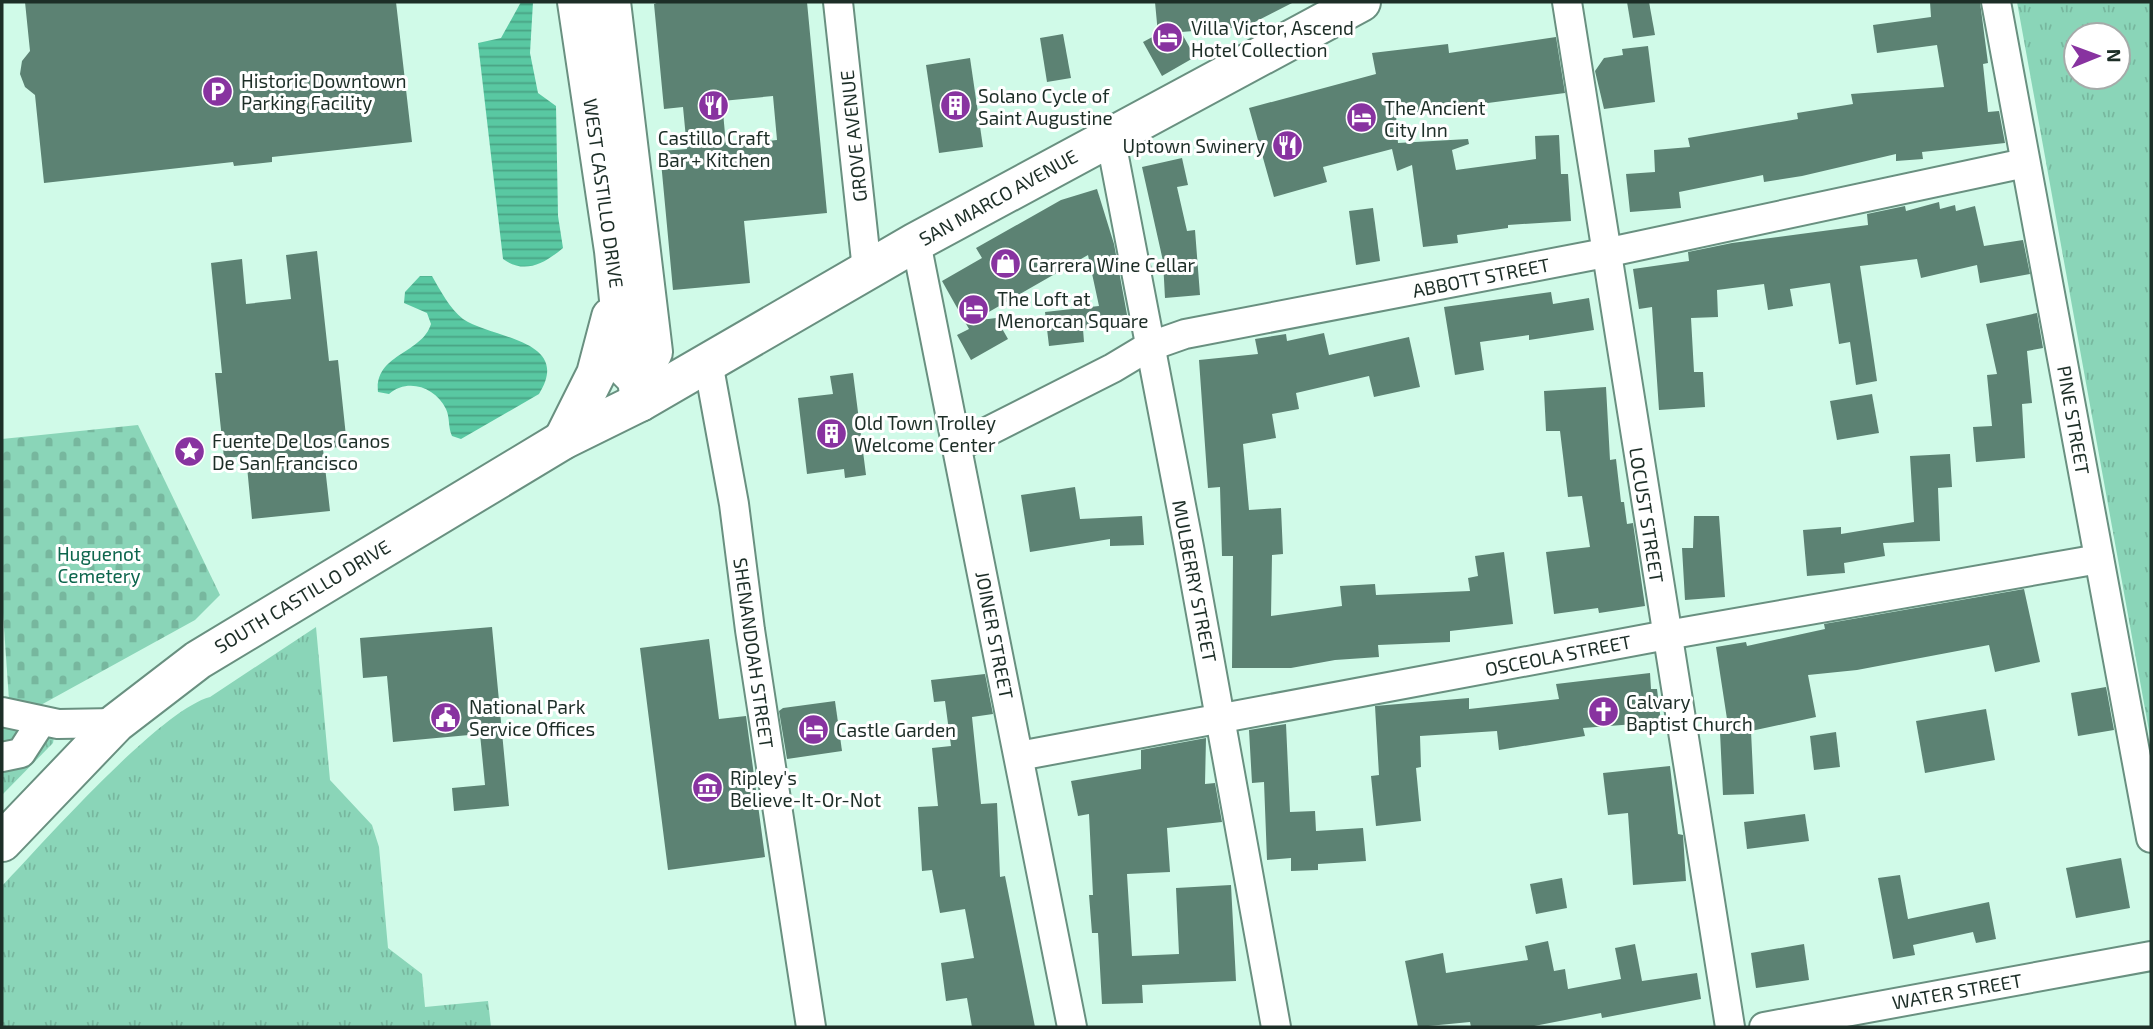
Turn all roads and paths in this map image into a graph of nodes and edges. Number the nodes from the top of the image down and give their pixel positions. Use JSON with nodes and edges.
{"nodes":[{"id":1,"x":577,"y":2,"type":"edge"},
{"id":2,"x":611,"y":2,"type":"edge"},
{"id":3,"x":838,"y":2,"type":"edge"},
{"id":4,"x":1567,"y":2,"type":"edge"},
{"id":5,"x":1996,"y":2,"type":"edge"},
{"id":6,"x":1354,"y":4,"type":"edge"},
{"id":7,"x":1110,"y":136,"type":"junction"},
{"id":8,"x":2025,"y":163,"type":"junction"},
{"id":9,"x":916,"y":242,"type":"junction"},
{"id":10,"x":1605,"y":253,"type":"junction"},
{"id":11,"x":867,"y":270,"type":"junction"},
{"id":12,"x":617,"y":284,"type":"junction"},
{"id":13,"x":1148,"y":346,"type":"junction"},
{"id":14,"x":708,"y":362,"type":"junction"},
{"id":15,"x":638,"y":391,"type":"junction"},
{"id":16,"x":563,"y":440,"type":"junction"},
{"id":17,"x":957,"y":447,"type":"junction"},
{"id":18,"x":2099,"y":559,"type":"junction"},
{"id":19,"x":1667,"y":635,"type":"junction"},
{"id":20,"x":2,"y":712,"type":"edge"},
{"id":21,"x":1220,"y":721,"type":"junction"},
{"id":22,"x":41,"y":722,"type":"junction"},
{"id":23,"x":116,"y":723,"type":"junction"},
{"id":24,"x":2,"y":757,"type":"edge"},
{"id":25,"x":1018,"y":757,"type":"junction"},
{"id":26,"x":2151,"y":838,"type":"edge"},
{"id":27,"x":2,"y":842,"type":"edge"},
{"id":28,"x":2151,"y":956,"type":"edge"},
{"id":29,"x":811,"y":1027,"type":"edge"},
{"id":30,"x":1072,"y":1027,"type":"edge"},
{"id":31,"x":1276,"y":1027,"type":"edge"},
{"id":32,"x":1730,"y":1027,"type":"edge"},
{"id":33,"x":1764,"y":1027,"type":"edge"}],
"edges":[{"from":1,"to":12,"type":"main road","name":"WEST CASTILLO DRIVE"},
{"from":2,"to":15,"type":"main road","name":"WEST CASTILLO DRIVE"},
{"from":3,"to":11,"type":"street","name":"GROVE AVENUE"},
{"from":4,"to":10,"type":"street","name":"LOCUST STREET"},
{"from":5,"to":8,"type":"street","name":"PINE STREET"},
{"from":6,"to":7,"type":"main road","name":"SAN MARCO AVENUE"},
{"from":7,"to":9,"type":"main road","name":"SAN MARCO AVENUE"},
{"from":7,"to":13,"type":"street","name":"MULBERRY STREET"},
{"from":8,"to":10,"type":"street","name":"ABBOTT STREET"},
{"from":8,"to":18,"type":"street","name":"PINE STREET"},
{"from":9,"to":11,"type":"main road","name":"SAN MARCO AVENUE"},
{"from":9,"to":17,"type":"street","name":"JOINER STREET"},
{"from":10,"to":13,"type":"street","name":"ABBOTT STREET"},
{"from":10,"to":19,"type":"street","name":"LOCUST STREET"},
{"from":11,"to":14,"type":"main road","name":"SAN MARCO AVENUE"},
{"from":12,"to":15,"type":"main road","name":"WEST CASTILLO DRIVE"},
{"from":12,"to":16,"type":"main road"},
{"from":13,"to":17,"type":"street","name":"ABBOTT STREET"},
{"from":13,"to":21,"type":"street","name":"MULBERRY STREET"},
{"from":14,"to":15,"type":"main road","name":"SAN MARCO AVENUE"},
{"from":14,"to":29,"type":"street","name":"SHENANDOAH STREET"},
{"from":15,"to":16,"type":"main road","name":"SOUTH CASTILLO DRIVE"},
{"from":16,"to":23,"type":"main road","name":"SOUTH CASTILLO DRIVE"},
{"from":17,"to":25,"type":"street","name":"JOINER STREET"},
{"from":18,"to":19,"type":"street","name":"OSCEOLA STREET"},
{"from":18,"to":26,"type":"street","name":"PINE STREET"},
{"from":19,"to":21,"type":"street","name":"OSCEOLA STREET"},
{"from":19,"to":32,"type":"street","name":"LOCUST STREET"},
{"from":20,"to":22,"type":"street"},
{"from":21,"to":25,"type":"street","name":"OSCEOLA STREET"},
{"from":21,"to":31,"type":"street","name":"MULBERRY STREET"},
{"from":22,"to":23,"type":"street"},
{"from":22,"to":24,"type":"street"},
{"from":23,"to":27,"type":"main road","name":"SOUTH CASTILLO DRIVE"},
{"from":25,"to":30,"type":"street","name":"JOINER STREET"},
{"from":28,"to":33,"type":"street","name":"WATER STREET"}]}
